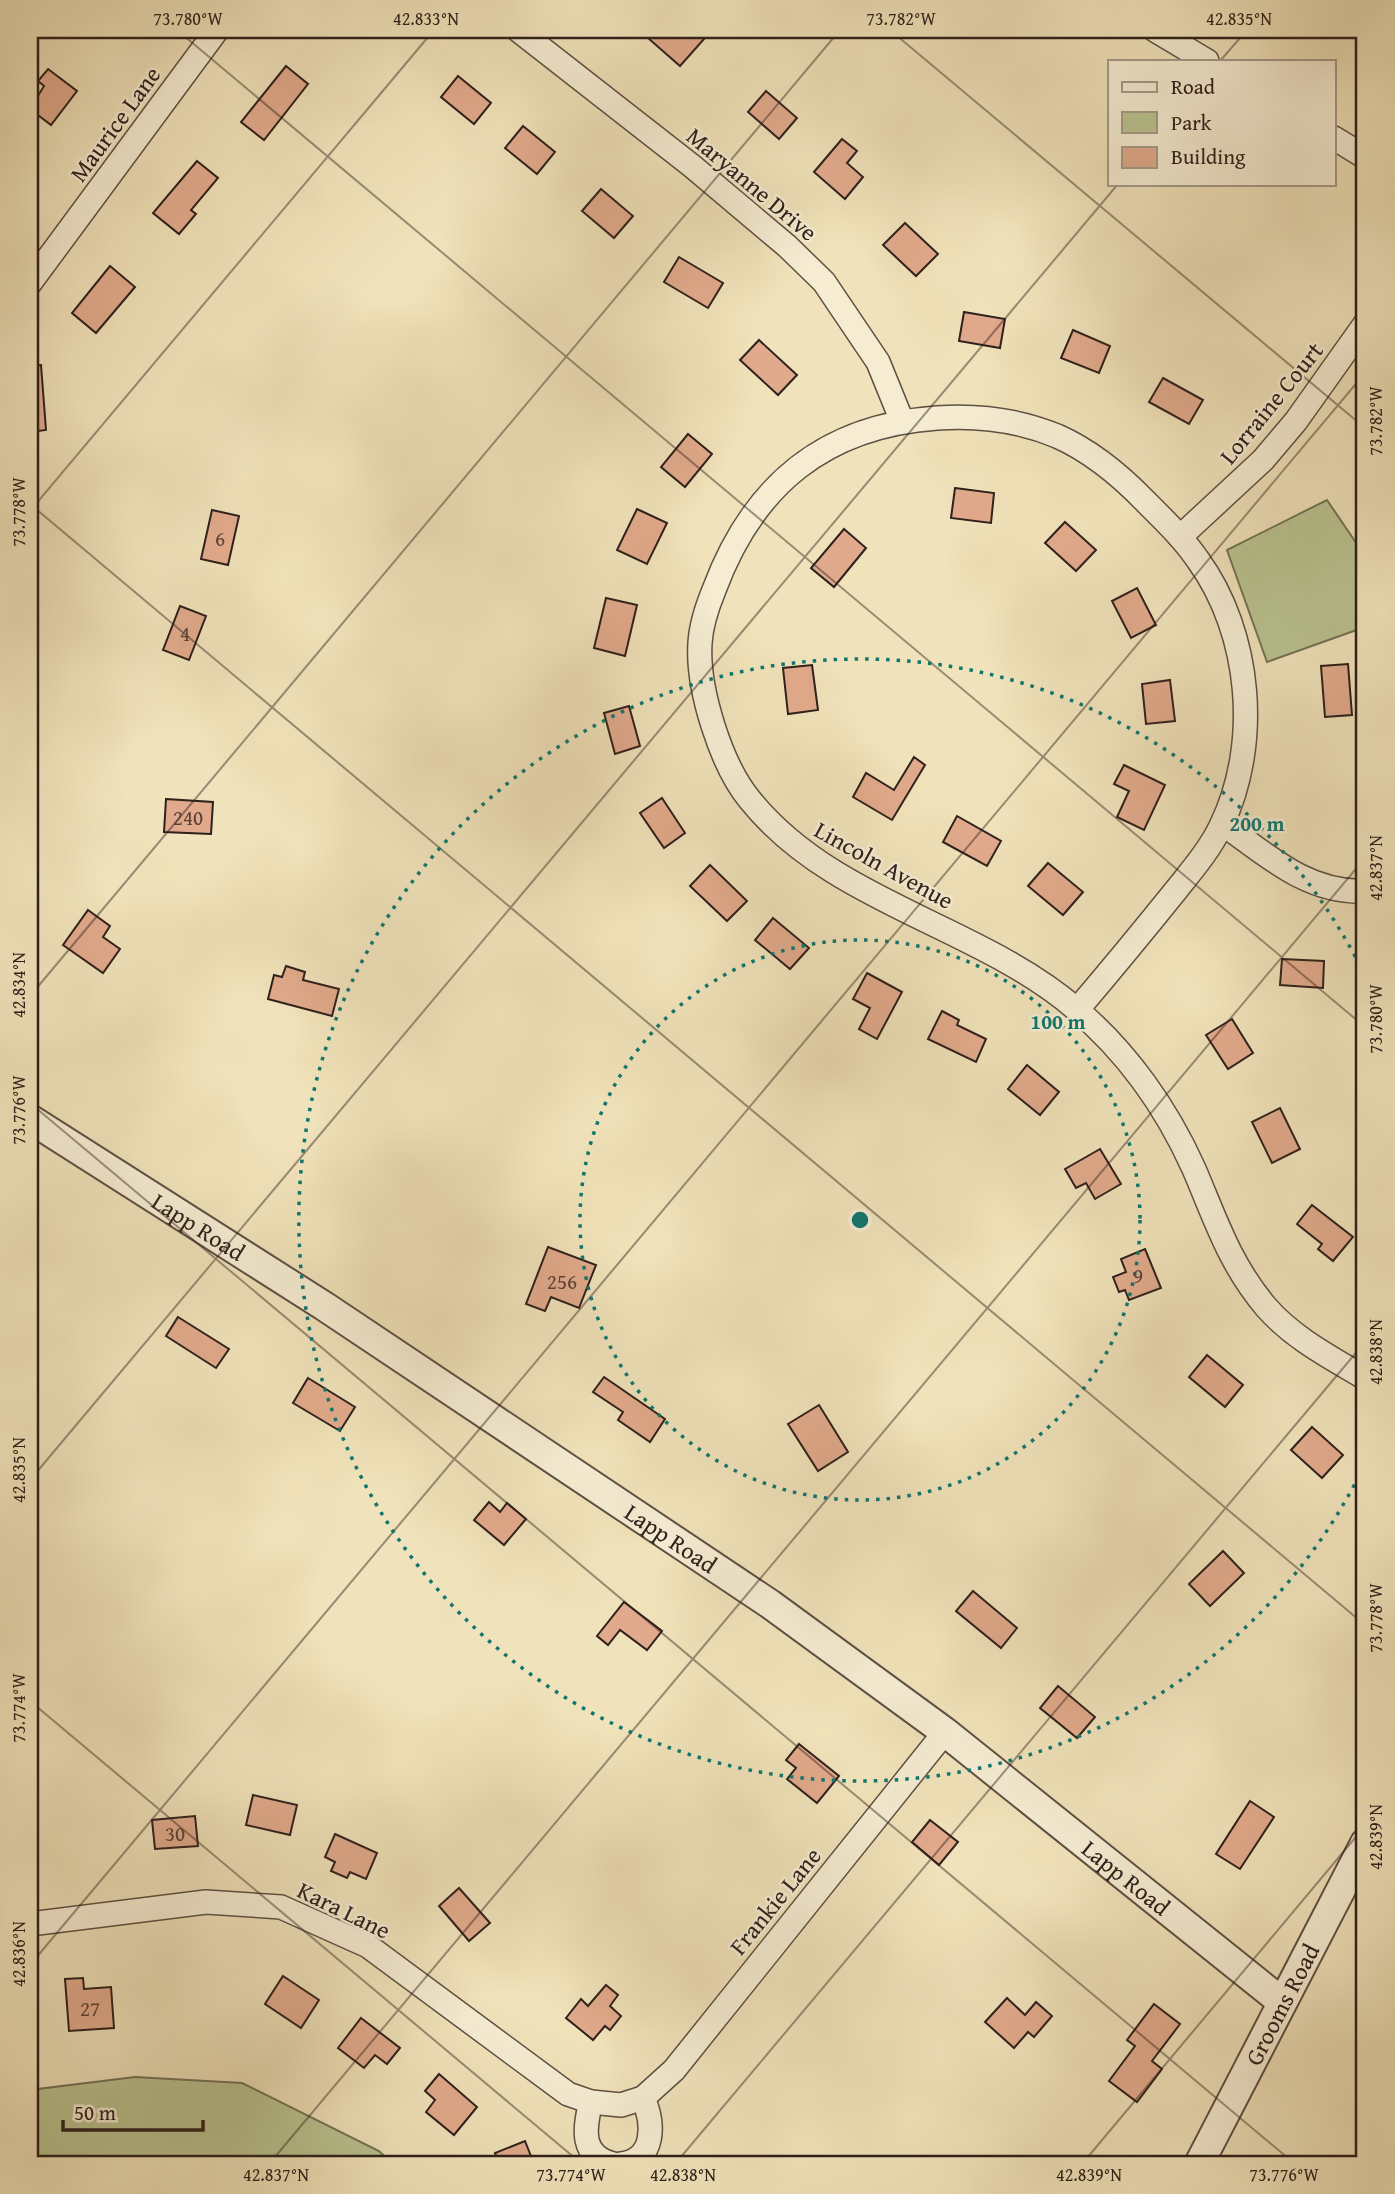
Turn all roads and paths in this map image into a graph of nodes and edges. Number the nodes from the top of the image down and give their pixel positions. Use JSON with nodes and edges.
{"nodes":[{"id":1,"x":217,"y":30,"type":"edge"},
{"id":2,"x":518,"y":30,"type":"edge"},
{"id":3,"x":1154,"y":30,"type":"edge"},
{"id":4,"x":1205,"y":60,"type":"edge"},
{"id":5,"x":1336,"y":139,"type":"edge"},
{"id":6,"x":1365,"y":157,"type":"edge"},
{"id":7,"x":30,"y":282,"type":"edge"},
{"id":8,"x":1365,"y":324,"type":"edge"},
{"id":9,"x":902,"y":421,"type":"junction"},
{"id":10,"x":1180,"y":537,"type":"junction"},
{"id":11,"x":1223,"y":824,"type":"junction"},
{"id":12,"x":1365,"y":891,"type":"edge"},
{"id":13,"x":1077,"y":1010,"type":"junction"},
{"id":14,"x":30,"y":1119,"type":"edge"},
{"id":15,"x":1365,"y":1378,"type":"edge"},
{"id":16,"x":945,"y":1732,"type":"junction"},
{"id":17,"x":1365,"y":1843,"type":"edge"},
{"id":18,"x":30,"y":1924,"type":"edge"},
{"id":19,"x":1282,"y":2002,"type":"junction"},
{"id":20,"x":643,"y":2098,"type":"junction"},
{"id":21,"x":591,"y":2102,"type":"junction"},
{"id":22,"x":613,"y":2164,"type":"edge"},
{"id":23,"x":621,"y":2164,"type":"edge"},
{"id":24,"x":1199,"y":2164,"type":"edge"}],
"edges":[{"from":1,"to":7,"type":"street","name":"Maurice Lane"},
{"from":2,"to":9,"type":"street","name":"Maryanne Drive"},
{"from":3,"to":4,"type":"street"},
{"from":5,"to":6,"type":"street"},
{"from":8,"to":10,"type":"street","name":"Lorraine Court"},
{"from":9,"to":10,"type":"street","name":"Lincoln Avenue"},
{"from":9,"to":13,"type":"street","name":"Lincoln Avenue"},
{"from":10,"to":11,"type":"street","name":"Lincoln Avenue"},
{"from":11,"to":12,"type":"street"},
{"from":11,"to":13,"type":"street","name":"Lincoln Avenue"},
{"from":13,"to":15,"type":"street","name":"Lincoln Avenue"},
{"from":14,"to":16,"type":"street","name":"Lapp Road"},
{"from":16,"to":19,"type":"street","name":"Lapp Road"},
{"from":16,"to":20,"type":"street","name":"Frankie Lane"},
{"from":17,"to":19,"type":"street","name":"Grooms Road"},
{"from":18,"to":21,"type":"street","name":"Kara Lane"},
{"from":19,"to":24,"type":"street","name":"Grooms Road"},
{"from":20,"to":21,"type":"street","name":"Kara Lane"},
{"from":20,"to":23,"type":"street"},
{"from":21,"to":22,"type":"street"}]}
